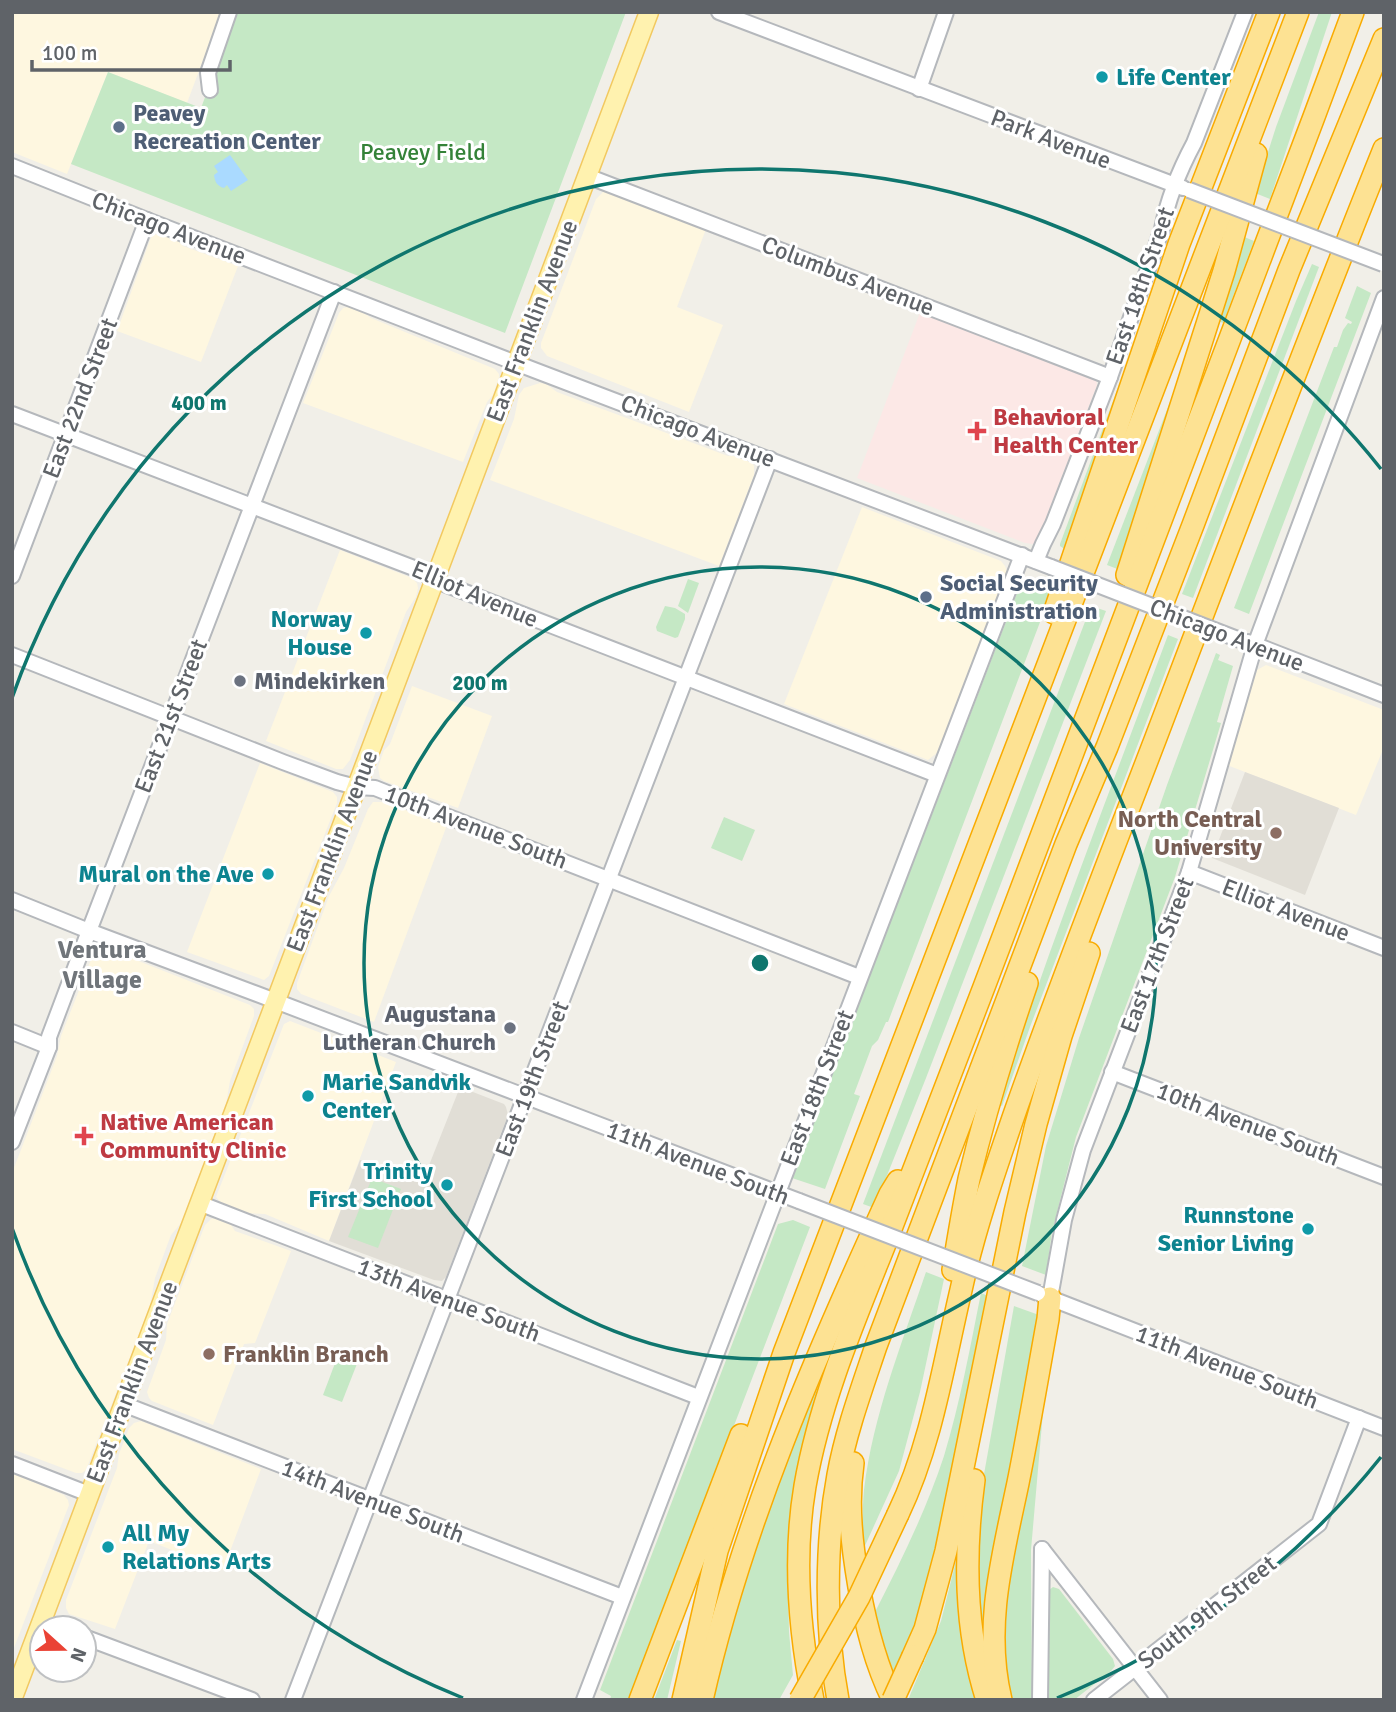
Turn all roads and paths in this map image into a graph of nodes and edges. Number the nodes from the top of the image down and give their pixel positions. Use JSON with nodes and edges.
{"nodes":[{"id":1,"x":229,"y":12,"type":"edge"},
{"id":2,"x":649,"y":12,"type":"edge"},
{"id":3,"x":719,"y":12,"type":"edge"},
{"id":4,"x":946,"y":12,"type":"edge"},
{"id":5,"x":1245,"y":12,"type":"edge"},
{"id":6,"x":1269,"y":12,"type":"edge"},
{"id":7,"x":1298,"y":12,"type":"edge"},
{"id":8,"x":1341,"y":12,"type":"edge"},
{"id":9,"x":1353,"y":12,"type":"edge"},
{"id":10,"x":1384,"y":39,"type":"edge"},
{"id":11,"x":1287,"y":41,"type":"junction"},
{"id":12,"x":919,"y":89,"type":"junction"},
{"id":13,"x":210,"y":90,"type":"dead end"},
{"id":14,"x":1384,"y":149,"type":"edge"},
{"id":15,"x":12,"y":166,"type":"edge"},
{"id":16,"x":587,"y":176,"type":"junction"},
{"id":17,"x":1384,"y":176,"type":"edge"},
{"id":18,"x":1175,"y":185,"type":"junction"},
{"id":19,"x":1282,"y":202,"type":"junction"},
{"id":20,"x":147,"y":220,"type":"junction"},
{"id":21,"x":1383,"y":264,"type":"edge"},
{"id":22,"x":334,"y":292,"type":"junction"},
{"id":23,"x":1384,"y":298,"type":"edge"},
{"id":24,"x":1304,"y":350,"type":"junction"},
{"id":25,"x":517,"y":363,"type":"junction"},
{"id":26,"x":1110,"y":377,"type":"junction"},
{"id":27,"x":12,"y":414,"type":"edge"},
{"id":28,"x":66,"y":434,"type":"junction"},
{"id":29,"x":770,"y":458,"type":"junction"},
{"id":30,"x":251,"y":505,"type":"junction"},
{"id":31,"x":1022,"y":555,"type":"junction"},
{"id":32,"x":1036,"y":561,"type":"junction"},
{"id":33,"x":12,"y":576,"type":"edge"},
{"id":34,"x":434,"y":580,"type":"junction"},
{"id":35,"x":1195,"y":636,"type":"junction"},
{"id":36,"x":1255,"y":645,"type":"junction"},
{"id":37,"x":12,"y":655,"type":"edge"},
{"id":38,"x":686,"y":678,"type":"junction"},
{"id":39,"x":1384,"y":695,"type":"edge"},
{"id":40,"x":170,"y":718,"type":"junction"},
{"id":41,"x":1107,"y":747,"type":"junction"},
{"id":42,"x":1068,"y":768,"type":"junction"},
{"id":43,"x":937,"y":775,"type":"junction"},
{"id":44,"x":356,"y":787,"type":"junction"},
{"id":45,"x":1189,"y":872,"type":"junction"},
{"id":46,"x":609,"y":879,"type":"junction"},
{"id":47,"x":960,"y":890,"type":"junction"},
{"id":48,"x":12,"y":900,"type":"edge"},
{"id":49,"x":89,"y":931,"type":"junction"},
{"id":50,"x":1384,"y":948,"type":"edge"},
{"id":51,"x":859,"y":977,"type":"junction"},
{"id":52,"x":276,"y":1001,"type":"junction"},
{"id":53,"x":12,"y":1032,"type":"edge"},
{"id":54,"x":49,"y":1047,"type":"junction"},
{"id":55,"x":1112,"y":1072,"type":"junction"},
{"id":56,"x":525,"y":1096,"type":"junction"},
{"id":57,"x":12,"y":1142,"type":"edge"},
{"id":58,"x":925,"y":1142,"type":"junction"},
{"id":59,"x":1384,"y":1177,"type":"edge"},
{"id":60,"x":776,"y":1193,"type":"junction"},
{"id":61,"x":199,"y":1203,"type":"junction"},
{"id":62,"x":1015,"y":1212,"type":"junction"},
{"id":63,"x":902,"y":1278,"type":"junction"},
{"id":64,"x":1044,"y":1296,"type":"junction"},
{"id":65,"x":447,"y":1300,"type":"junction"},
{"id":66,"x":784,"y":1353,"type":"junction"},
{"id":67,"x":698,"y":1397,"type":"junction"},
{"id":68,"x":123,"y":1404,"type":"junction"},
{"id":69,"x":1359,"y":1418,"type":"junction"},
{"id":70,"x":1384,"y":1427,"type":"edge"},
{"id":71,"x":12,"y":1464,"type":"edge"},
{"id":72,"x":89,"y":1494,"type":"junction"},
{"id":73,"x":370,"y":1500,"type":"junction"},
{"id":74,"x":898,"y":1514,"type":"junction"},
{"id":75,"x":622,"y":1597,"type":"junction"},
{"id":76,"x":800,"y":1600,"type":"junction"},
{"id":77,"x":43,"y":1614,"type":"edge"},
{"id":78,"x":98,"y":1642,"type":"edge"},
{"id":79,"x":28,"y":1655,"type":"edge"},
{"id":80,"x":1135,"y":1668,"type":"junction"},
{"id":81,"x":13,"y":1695,"type":"edge"},
{"id":82,"x":251,"y":1700,"type":"edge"},
{"id":83,"x":293,"y":1700,"type":"edge"},
{"id":84,"x":583,"y":1700,"type":"edge"},
{"id":85,"x":640,"y":1700,"type":"edge"},
{"id":86,"x":683,"y":1700,"type":"edge"},
{"id":87,"x":702,"y":1700,"type":"edge"},
{"id":88,"x":800,"y":1700,"type":"edge"},
{"id":89,"x":807,"y":1700,"type":"edge"},
{"id":90,"x":813,"y":1700,"type":"edge"},
{"id":91,"x":838,"y":1700,"type":"edge"},
{"id":92,"x":893,"y":1700,"type":"edge"},
{"id":93,"x":987,"y":1700,"type":"edge"},
{"id":94,"x":1001,"y":1700,"type":"edge"},
{"id":95,"x":1040,"y":1700,"type":"edge"},
{"id":96,"x":1094,"y":1700,"type":"edge"},
{"id":97,"x":1160,"y":1700,"type":"edge"}],
"edges":[{"from":1,"to":13,"type":"street"},
{"from":2,"to":16,"type":"main road","name":"East Franklin Avenue"},
{"from":3,"to":12,"type":"street","name":"Park Avenue"},
{"from":4,"to":12,"type":"street"},
{"from":5,"to":18,"type":"street","name":"East 18th Street"},
{"from":6,"to":47,"type":"highway"},
{"from":7,"to":11,"type":"highway"},
{"from":8,"to":19,"type":"highway"},
{"from":9,"to":19,"type":"highway"},
{"from":10,"to":41,"type":"highway"},
{"from":11,"to":42,"type":"highway"},
{"from":11,"to":47,"type":"highway"},
{"from":12,"to":18,"type":"street","name":"Park Avenue"},
{"from":14,"to":24,"type":"highway"},
{"from":15,"to":20,"type":"street","name":"Chicago Avenue"},
{"from":16,"to":25,"type":"main road","name":"East Franklin Avenue"},
{"from":16,"to":26,"type":"street","name":"Columbus Avenue"},
{"from":17,"to":24,"type":"highway"},
{"from":18,"to":21,"type":"street","name":"Park Avenue","bridge":true},
{"from":18,"to":26,"type":"street","name":"East 18th Street"},
{"from":19,"to":42,"type":"highway"},
{"from":20,"to":22,"type":"street","name":"Chicago Avenue"},
{"from":20,"to":28,"type":"street","name":"East 22nd Street"},
{"from":22,"to":25,"type":"street","name":"Chicago Avenue"},
{"from":22,"to":30,"type":"street","name":"East 21st Street"},
{"from":23,"to":36,"type":"street","name":"East 17th Street"},
{"from":24,"to":35,"type":"highway"},
{"from":25,"to":29,"type":"street","name":"Chicago Avenue"},
{"from":25,"to":34,"type":"main road","name":"East Franklin Avenue"},
{"from":26,"to":32,"type":"street","name":"East 18th Street"},
{"from":27,"to":28,"type":"street","name":"Elliot Avenue"},
{"from":28,"to":30,"type":"street","name":"Elliot Avenue"},
{"from":28,"to":33,"type":"street","name":"East 22nd Street"},
{"from":29,"to":31,"type":"street","name":"Chicago Avenue"},
{"from":29,"to":38,"type":"street","name":"East 19th Street"},
{"from":30,"to":34,"type":"street","name":"Elliot Avenue"},
{"from":30,"to":40,"type":"street","name":"East 21st Street"},
{"from":31,"to":32,"type":"street","name":"Chicago Avenue"},
{"from":31,"to":43,"type":"street","name":"East 18th Street"},
{"from":32,"to":36,"type":"street","name":"Chicago Avenue","bridge":true},
{"from":34,"to":38,"type":"street","name":"Elliot Avenue"},
{"from":34,"to":44,"type":"main road","name":"East Franklin Avenue"},
{"from":35,"to":62,"type":"highway"},
{"from":35,"to":74,"type":"highway"},
{"from":36,"to":39,"type":"street","name":"Chicago Avenue"},
{"from":36,"to":45,"type":"street","name":"East 17th Street"},
{"from":37,"to":40,"type":"street","name":"10th Avenue South"},
{"from":38,"to":43,"type":"street","name":"Elliot Avenue"},
{"from":38,"to":46,"type":"street","name":"East 19th Street"},
{"from":40,"to":44,"type":"street","name":"10th Avenue South"},
{"from":40,"to":49,"type":"street","name":"East 21st Street"},
{"from":41,"to":63,"type":"highway"},
{"from":41,"to":74,"type":"highway"},
{"from":42,"to":58,"type":"highway"},
{"from":43,"to":51,"type":"street","name":"East 18th Street"},
{"from":44,"to":46,"type":"street","name":"10th Avenue South"},
{"from":44,"to":52,"type":"main road","name":"East Franklin Avenue"},
{"from":45,"to":50,"type":"street","name":"Elliot Avenue"},
{"from":45,"to":55,"type":"street","name":"East 17th Street"},
{"from":46,"to":51,"type":"street","name":"10th Avenue South"},
{"from":46,"to":56,"type":"street","name":"East 19th Street"},
{"from":47,"to":66,"type":"highway"},
{"from":48,"to":49,"type":"street","name":"11th Avenue South"},
{"from":49,"to":52,"type":"street","name":"11th Avenue South"},
{"from":49,"to":54,"type":"street","name":"East 21st Street"},
{"from":51,"to":60,"type":"street","name":"East 18th Street"},
{"from":52,"to":56,"type":"street","name":"11th Avenue South"},
{"from":52,"to":61,"type":"main road","name":"East Franklin Avenue"},
{"from":53,"to":54,"type":"street"},
{"from":54,"to":57,"type":"street","name":"East 21st Street"},
{"from":55,"to":59,"type":"street","name":"10th Avenue South"},
{"from":55,"to":64,"type":"street","name":"East 17th Street"},
{"from":56,"to":60,"type":"street","name":"11th Avenue South"},
{"from":56,"to":65,"type":"street","name":"East 19th Street"},
{"from":58,"to":76,"type":"highway"},
{"from":58,"to":87,"type":"highway"},
{"from":60,"to":64,"type":"street","name":"11th Avenue South","bridge":true},
{"from":60,"to":67,"type":"street","name":"East 18th Street"},
{"from":61,"to":65,"type":"street","name":"13th Avenue South"},
{"from":61,"to":68,"type":"main road","name":"East Franklin Avenue"},
{"from":62,"to":92,"type":"highway","bridge":true},
{"from":62,"to":93,"type":"highway"},
{"from":63,"to":91,"type":"highway"},
{"from":63,"to":92,"type":"highway"},
{"from":64,"to":69,"type":"street","name":"11th Avenue South"},
{"from":64,"to":94,"type":"highway"},
{"from":65,"to":67,"type":"street","name":"13th Avenue South"},
{"from":65,"to":73,"type":"street","name":"East 19th Street"},
{"from":66,"to":85,"type":"highway"},
{"from":66,"to":86,"type":"highway"},
{"from":67,"to":75,"type":"street","name":"East 18th Street"},
{"from":68,"to":72,"type":"main road","name":"East Franklin Avenue"},
{"from":68,"to":73,"type":"street","name":"14th Avenue South"},
{"from":69,"to":70,"type":"street","name":"11th Avenue South"},
{"from":69,"to":80,"type":"street","name":"South 9th Street"},
{"from":71,"to":72,"type":"street"},
{"from":72,"to":77,"type":"main road","name":"East Franklin Avenue"},
{"from":73,"to":75,"type":"street","name":"14th Avenue South"},
{"from":73,"to":83,"type":"street","name":"East 19th Street"},
{"from":74,"to":88,"type":"highway","bridge":true},
{"from":75,"to":84,"type":"street","name":"East 18th Street"},
{"from":76,"to":89,"type":"highway"},
{"from":76,"to":90,"type":"highway"},
{"from":78,"to":82,"type":"street"},
{"from":79,"to":81,"type":"main road","name":"East Franklin Avenue"},
{"from":80,"to":95,"type":"street"},
{"from":80,"to":96,"type":"street","name":"South 9th Street"},
{"from":80,"to":97,"type":"street"}]}
